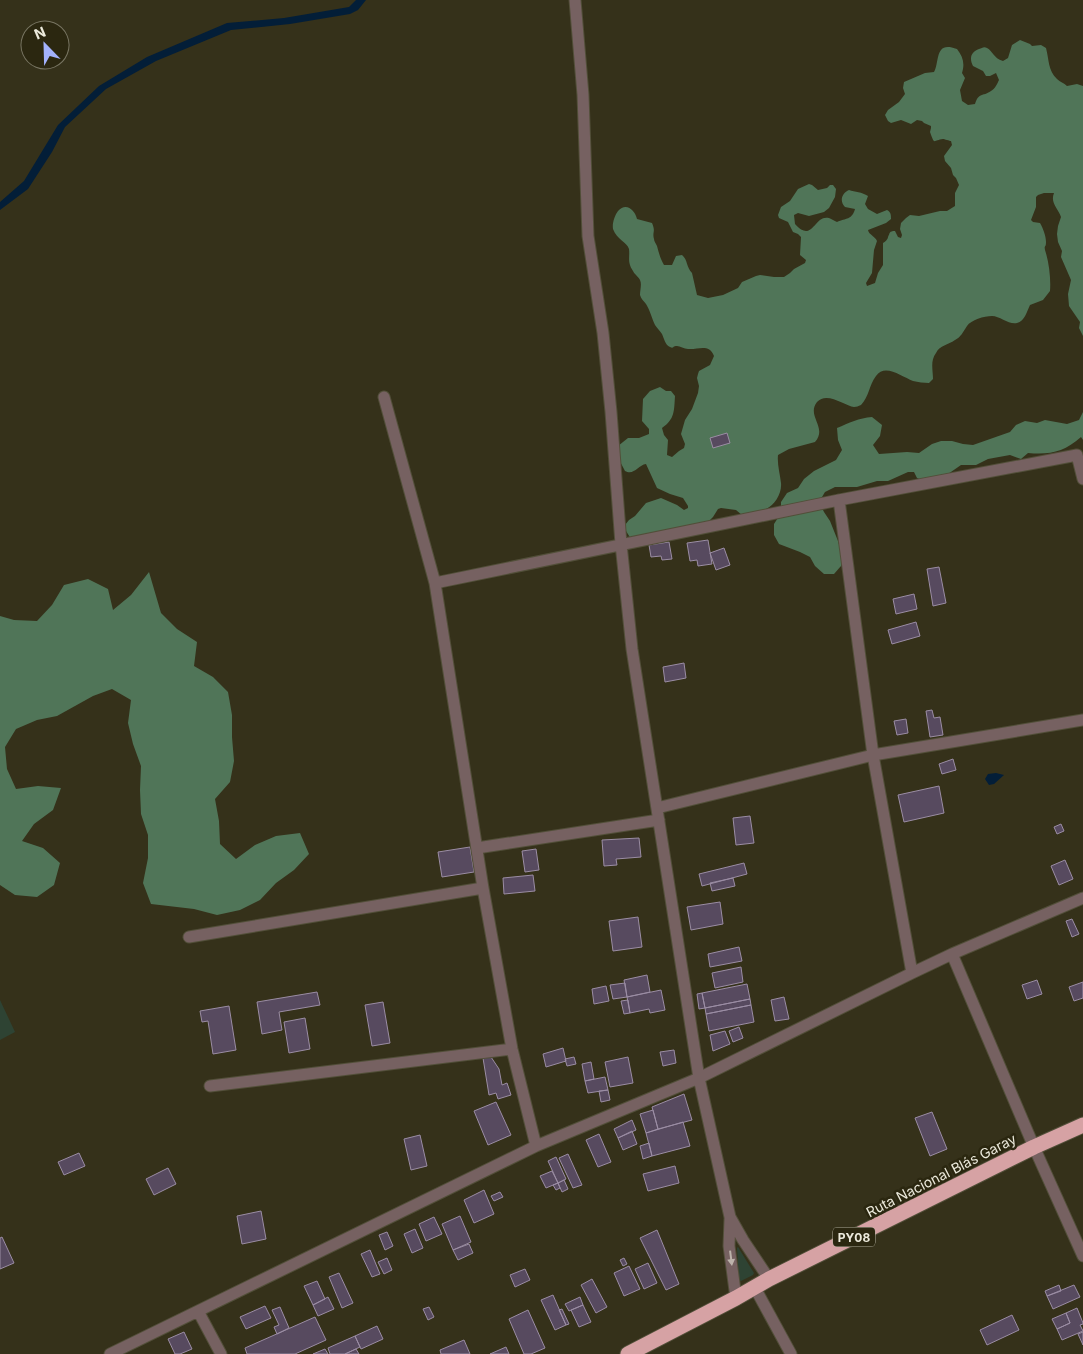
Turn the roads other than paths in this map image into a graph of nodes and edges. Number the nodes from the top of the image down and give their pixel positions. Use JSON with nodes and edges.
{"nodes":[{"id":1,"x":575,"y":0,"type":"edge"},
{"id":2,"x":384,"y":397,"type":"dead end"},
{"id":3,"x":1083,"y":479,"type":"edge"},
{"id":4,"x":839,"y":500,"type":"junction"},
{"id":5,"x":621,"y":544,"type":"junction"},
{"id":6,"x":435,"y":583,"type":"junction"},
{"id":7,"x":1083,"y":720,"type":"edge"},
{"id":8,"x":872,"y":755,"type":"junction"},
{"id":9,"x":657,"y":808,"type":"junction"},
{"id":10,"x":659,"y":820,"type":"junction"},
{"id":11,"x":477,"y":848,"type":"junction"},
{"id":12,"x":484,"y":888,"type":"junction"},
{"id":13,"x":1083,"y":898,"type":"edge"},
{"id":14,"x":189,"y":937,"type":"dead end"},
{"id":15,"x":952,"y":954,"type":"junction"},
{"id":16,"x":912,"y":973,"type":"junction"},
{"id":17,"x":512,"y":1050,"type":"junction"},
{"id":18,"x":698,"y":1078,"type":"junction"},
{"id":19,"x":210,"y":1086,"type":"dead end"},
{"id":20,"x":1083,"y":1124,"type":"edge"},
{"id":21,"x":536,"y":1146,"type":"junction"},
{"id":22,"x":1034,"y":1147,"type":"junction"},
{"id":23,"x":730,"y":1217,"type":"junction"},
{"id":24,"x":1083,"y":1256,"type":"edge"},
{"id":25,"x":769,"y":1279,"type":"junction"},
{"id":26,"x":755,"y":1288,"type":"junction"},
{"id":27,"x":736,"y":1298,"type":"junction"},
{"id":28,"x":198,"y":1311,"type":"junction"},
{"id":29,"x":110,"y":1354,"type":"edge"},
{"id":30,"x":220,"y":1354,"type":"edge"},
{"id":31,"x":628,"y":1354,"type":"edge"},
{"id":32,"x":791,"y":1354,"type":"edge"}],
"edges":[{"from":1,"to":5,"type":"street"},
{"from":2,"to":6,"type":"street"},
{"from":3,"to":4,"type":"street"},
{"from":4,"to":5,"type":"street"},
{"from":4,"to":8,"type":"street"},
{"from":5,"to":6,"type":"street"},
{"from":5,"to":9,"type":"street"},
{"from":6,"to":11,"type":"street"},
{"from":7,"to":8,"type":"street"},
{"from":8,"to":9,"type":"street"},
{"from":8,"to":16,"type":"street"},
{"from":9,"to":10,"type":"street"},
{"from":10,"to":11,"type":"street"},
{"from":10,"to":18,"type":"street"},
{"from":11,"to":12,"type":"street"},
{"from":12,"to":14,"type":"street"},
{"from":12,"to":17,"type":"street"},
{"from":13,"to":15,"type":"street"},
{"from":15,"to":16,"type":"street"},
{"from":15,"to":22,"type":"street"},
{"from":16,"to":18,"type":"street"},
{"from":17,"to":19,"type":"street"},
{"from":17,"to":21,"type":"street"},
{"from":18,"to":21,"type":"street"},
{"from":18,"to":23,"type":"street"},
{"from":20,"to":22,"type":"highway","name":"Ruta Nacional Blás Garay","number":"PY08"},
{"from":21,"to":28,"type":"street"},
{"from":22,"to":24,"type":"street"},
{"from":22,"to":25,"type":"highway","name":"Ruta Nacional Blás Garay","number":"PY08"},
{"from":23,"to":25,"type":"street"},
{"from":23,"to":27,"type":"street","one_way":true},
{"from":25,"to":26,"type":"highway","name":"Ruta Nacional Blás Garay","number":"PY08"},
{"from":26,"to":27,"type":"highway","name":"Ruta Nacional Blás Garay","number":"PY08"},
{"from":26,"to":32,"type":"street"},
{"from":27,"to":31,"type":"highway","name":"Ruta Nacional Blás Garay","number":"PY08"},
{"from":28,"to":29,"type":"street"},
{"from":28,"to":30,"type":"street"}]}
